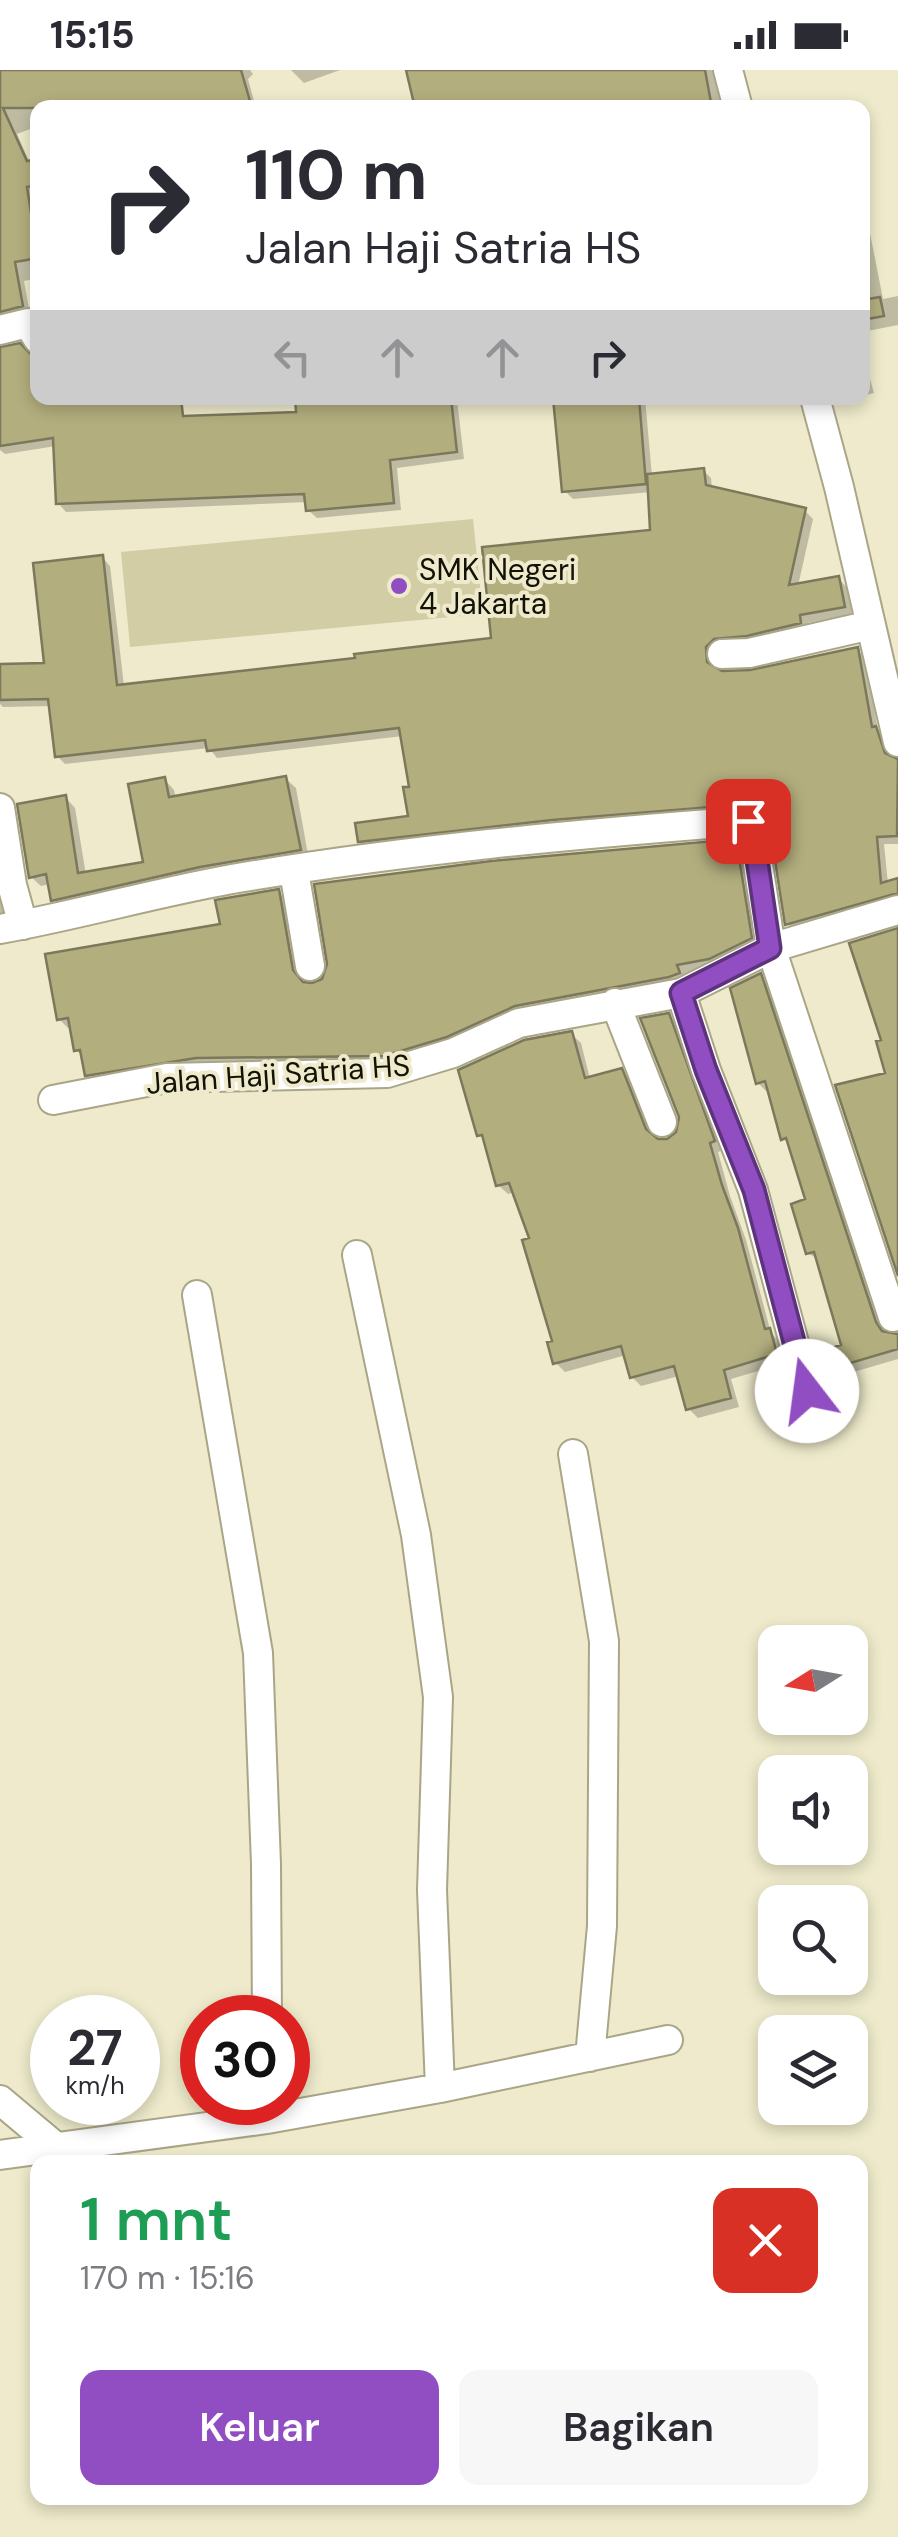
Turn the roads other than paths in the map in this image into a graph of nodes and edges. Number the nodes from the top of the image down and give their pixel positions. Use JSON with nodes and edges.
{"nodes":[{"id":1,"x":728,"y":70,"type":"edge"},
{"id":2,"x":736,"y":100,"type":"edge"},
{"id":3,"x":30,"y":326,"type":"edge"},
{"id":4,"x":0,"y":330,"type":"edge"},
{"id":5,"x":817,"y":405,"type":"edge"},
{"id":6,"x":871,"y":625,"type":"junction"},
{"id":7,"x":722,"y":654,"type":"dead end"},
{"id":8,"x":898,"y":742,"type":"edge"},
{"id":9,"x":0,"y":808,"type":"edge"},
{"id":10,"x":294,"y":870,"type":"junction"},
{"id":11,"x":898,"y":910,"type":"edge"},
{"id":12,"x":11,"y":927,"type":"edge"},
{"id":13,"x":770,"y":948,"type":"junction"},
{"id":14,"x":310,"y":966,"type":"dead end"},
{"id":15,"x":681,"y":993,"type":"junction"},
{"id":16,"x":615,"y":1004,"type":"junction"},
{"id":17,"x":53,"y":1100,"type":"dead end"},
{"id":18,"x":662,"y":1122,"type":"dead end"},
{"id":19,"x":358,"y":1255,"type":"dead end"},
{"id":20,"x":197,"y":1295,"type":"dead end"},
{"id":21,"x":893,"y":1317,"type":"dead end"},
{"id":22,"x":807,"y":1391,"type":"dead end"},
{"id":23,"x":573,"y":1454,"type":"dead end"},
{"id":24,"x":267,"y":1995,"type":"edge"},
{"id":25,"x":668,"y":2040,"type":"dead end"},
{"id":26,"x":590,"y":2057,"type":"junction"},
{"id":27,"x":440,"y":2088,"type":"junction"},
{"id":28,"x":0,"y":2100,"type":"edge"},
{"id":29,"x":310,"y":2105,"type":"edge"},
{"id":30,"x":183,"y":2125,"type":"edge"},
{"id":31,"x":56,"y":2146,"type":"junction"},
{"id":32,"x":0,"y":2155,"type":"edge"}],
"edges":[{"from":1,"to":2,"type":"street"},
{"from":3,"to":4,"type":"street"},
{"from":5,"to":6,"type":"street"},
{"from":6,"to":7,"type":"street"},
{"from":6,"to":8,"type":"street"},
{"from":9,"to":12,"type":"street"},
{"from":10,"to":12,"type":"street"},
{"from":10,"to":13,"type":"street"},
{"from":10,"to":14,"type":"street"},
{"from":11,"to":13,"type":"street","name":"Jalan Haji Satria HS"},
{"from":13,"to":15,"type":"street","name":"Jalan Haji Satria HS"},
{"from":13,"to":21,"type":"street"},
{"from":15,"to":16,"type":"street","name":"Jalan Haji Satria HS"},
{"from":15,"to":22,"type":"street"},
{"from":16,"to":17,"type":"street","name":"Jalan Haji Satria HS"},
{"from":16,"to":18,"type":"street"},
{"from":19,"to":27,"type":"street"},
{"from":20,"to":24,"type":"street"},
{"from":23,"to":26,"type":"street"},
{"from":25,"to":26,"type":"street"},
{"from":26,"to":27,"type":"street"},
{"from":27,"to":29,"type":"street"},
{"from":28,"to":31,"type":"street"},
{"from":30,"to":31,"type":"street"},
{"from":31,"to":32,"type":"street"}]}
